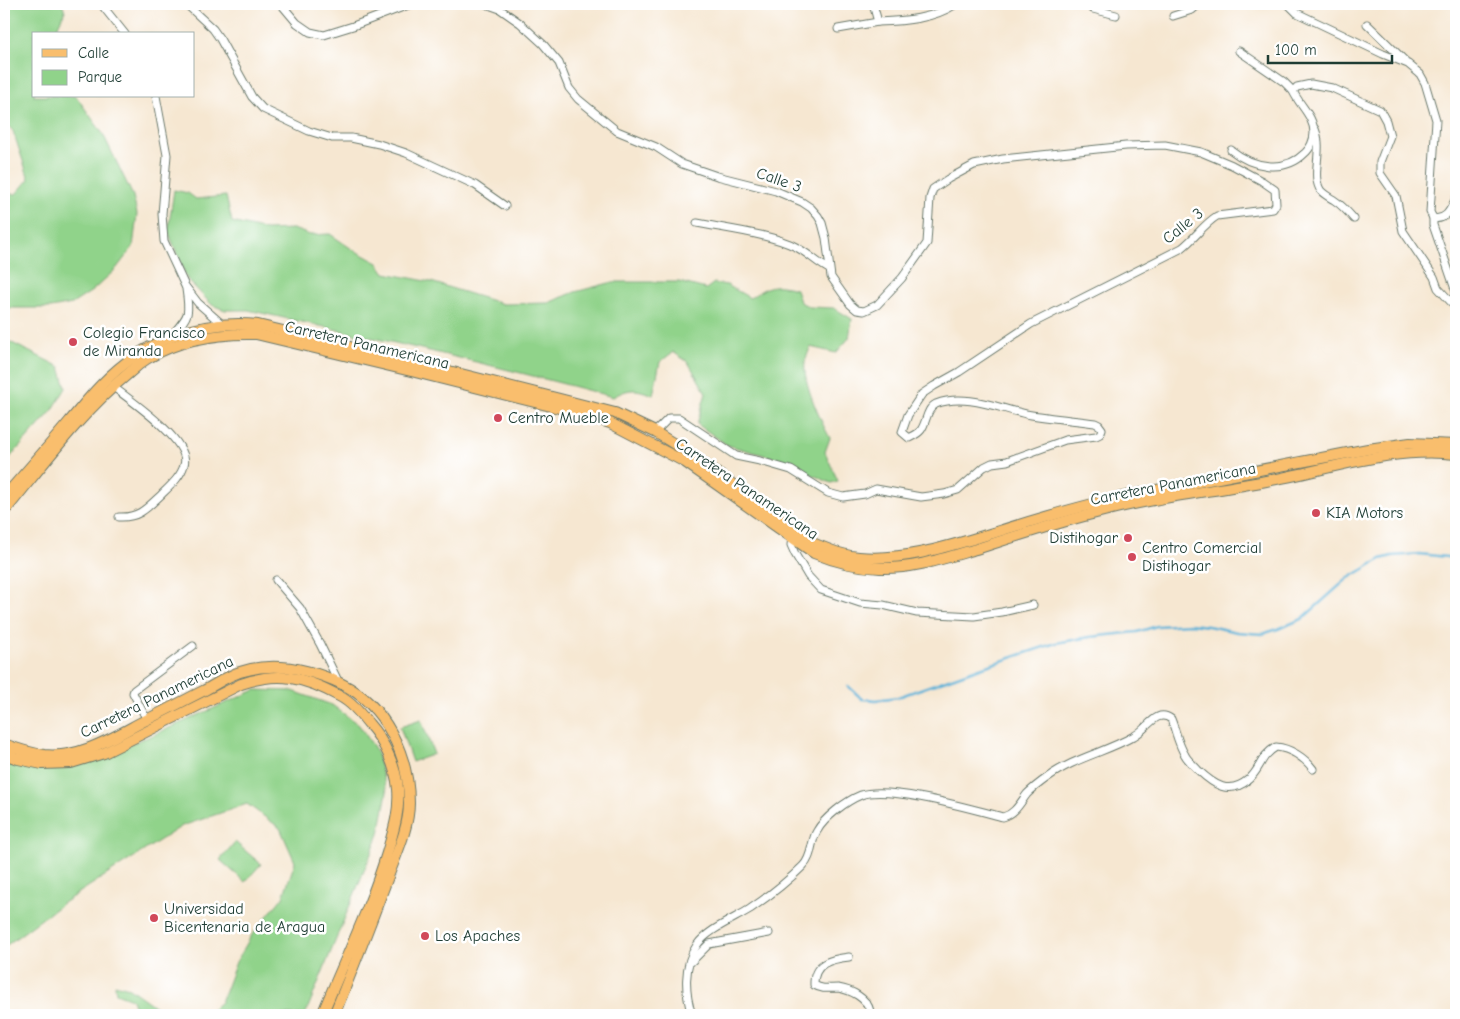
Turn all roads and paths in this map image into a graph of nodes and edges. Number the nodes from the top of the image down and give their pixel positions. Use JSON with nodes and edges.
{"nodes":[{"id":1,"x":102,"y":4,"type":"edge"},
{"id":2,"x":186,"y":4,"type":"edge"},
{"id":3,"x":281,"y":4,"type":"edge"},
{"id":4,"x":411,"y":4,"type":"edge"},
{"id":5,"x":486,"y":4,"type":"edge"},
{"id":6,"x":873,"y":4,"type":"edge"},
{"id":7,"x":956,"y":4,"type":"edge"},
{"id":8,"x":1086,"y":4,"type":"edge"},
{"id":9,"x":1199,"y":4,"type":"edge"},
{"id":10,"x":1288,"y":4,"type":"edge"},
{"id":11,"x":1116,"y":15,"type":"dead end"},
{"id":12,"x":1173,"y":16,"type":"dead end"},
{"id":13,"x":878,"y":22,"type":"junction"},
{"id":14,"x":1367,"y":24,"type":"dead end"},
{"id":15,"x":838,"y":29,"type":"dead end"},
{"id":16,"x":123,"y":32,"type":"edge"},
{"id":17,"x":1239,"y":51,"type":"dead end"},
{"id":18,"x":1408,"y":64,"type":"junction"},
{"id":19,"x":1294,"y":91,"type":"junction"},
{"id":20,"x":156,"y":98,"type":"edge"},
{"id":21,"x":1313,"y":126,"type":"junction"},
{"id":22,"x":1231,"y":150,"type":"dead end"},
{"id":23,"x":1456,"y":198,"type":"edge"},
{"id":24,"x":506,"y":206,"type":"dead end"},
{"id":25,"x":1433,"y":218,"type":"junction"},
{"id":26,"x":1354,"y":219,"type":"dead end"},
{"id":27,"x":697,"y":223,"type":"dead end"},
{"id":28,"x":829,"y":269,"type":"junction"},
{"id":29,"x":185,"y":286,"type":"junction"},
{"id":30,"x":1456,"y":292,"type":"edge"},
{"id":31,"x":1456,"y":300,"type":"edge"},
{"id":32,"x":223,"y":325,"type":"junction"},
{"id":33,"x":171,"y":337,"type":"junction"},
{"id":34,"x":112,"y":386,"type":"junction"},
{"id":35,"x":654,"y":432,"type":"junction"},
{"id":36,"x":1456,"y":445,"type":"edge"},
{"id":37,"x":1456,"y":454,"type":"edge"},
{"id":38,"x":4,"y":497,"type":"edge"},
{"id":39,"x":4,"y":512,"type":"edge"},
{"id":40,"x":119,"y":517,"type":"dead end"},
{"id":41,"x":792,"y":537,"type":"junction"},
{"id":42,"x":276,"y":580,"type":"dead end"},
{"id":43,"x":1033,"y":605,"type":"dead end"},
{"id":44,"x":193,"y":646,"type":"dead end"},
{"id":45,"x":339,"y":683,"type":"junction"},
{"id":46,"x":147,"y":720,"type":"junction"},
{"id":47,"x":4,"y":744,"type":"edge"},
{"id":48,"x":4,"y":754,"type":"edge"},
{"id":49,"x":1314,"y":769,"type":"dead end"},
{"id":50,"x":769,"y":933,"type":"dead end"},
{"id":51,"x":849,"y":957,"type":"dead end"},
{"id":52,"x":689,"y":964,"type":"junction"},
{"id":53,"x":322,"y":1015,"type":"edge"},
{"id":54,"x":334,"y":1015,"type":"edge"},
{"id":55,"x":692,"y":1015,"type":"edge"},
{"id":56,"x":832,"y":1015,"type":"edge"},
{"id":57,"x":844,"y":1015,"type":"edge"},
{"id":58,"x":866,"y":1015,"type":"edge"}],
"edges":[{"from":1,"to":16,"type":"street"},
{"from":2,"to":24,"type":"street"},
{"from":3,"to":4,"type":"street"},
{"from":5,"to":28,"type":"street","name":"Calle 3"},
{"from":6,"to":13,"type":"street"},
{"from":7,"to":13,"type":"street"},
{"from":8,"to":11,"type":"street"},
{"from":9,"to":12,"type":"street"},
{"from":10,"to":18,"type":"street"},
{"from":13,"to":15,"type":"street"},
{"from":14,"to":18,"type":"street"},
{"from":17,"to":19,"type":"street"},
{"from":18,"to":25,"type":"street"},
{"from":19,"to":21,"type":"street"},
{"from":19,"to":31,"type":"street"},
{"from":20,"to":29,"type":"street"},
{"from":21,"to":22,"type":"street"},
{"from":21,"to":26,"type":"street"},
{"from":23,"to":25,"type":"street"},
{"from":25,"to":30,"type":"street"},
{"from":27,"to":28,"type":"street"},
{"from":28,"to":35,"type":"street","name":"Calle 3"},
{"from":29,"to":32,"type":"street"},
{"from":29,"to":33,"type":"street"},
{"from":32,"to":33,"type":"main road","name":"Carretera Panamericana"},
{"from":32,"to":35,"type":"main road","name":"Carretera Panamericana"},
{"from":33,"to":38,"type":"main road","name":"Carretera Panamericana"},
{"from":34,"to":39,"type":"main road","name":"Carretera Panamericana"},
{"from":34,"to":40,"type":"street"},
{"from":34,"to":41,"type":"main road","name":"Carretera Panamericana"},
{"from":35,"to":36,"type":"main road","name":"Carretera Panamericana"},
{"from":37,"to":41,"type":"main road","name":"Carretera Panamericana"},
{"from":41,"to":43,"type":"street"},
{"from":42,"to":45,"type":"street"},
{"from":44,"to":46,"type":"street"},
{"from":45,"to":46,"type":"main road","name":"Carretera Panamericana"},
{"from":45,"to":54,"type":"main road","name":"Carretera Panamericana"},
{"from":46,"to":47,"type":"main road","name":"Carretera Panamericana"},
{"from":48,"to":53,"type":"main road","name":"Carretera Panamericana"},
{"from":49,"to":52,"type":"street"},
{"from":50,"to":52,"type":"street"},
{"from":51,"to":58,"type":"street"},
{"from":52,"to":55,"type":"street"},
{"from":56,"to":57,"type":"street"}]}
